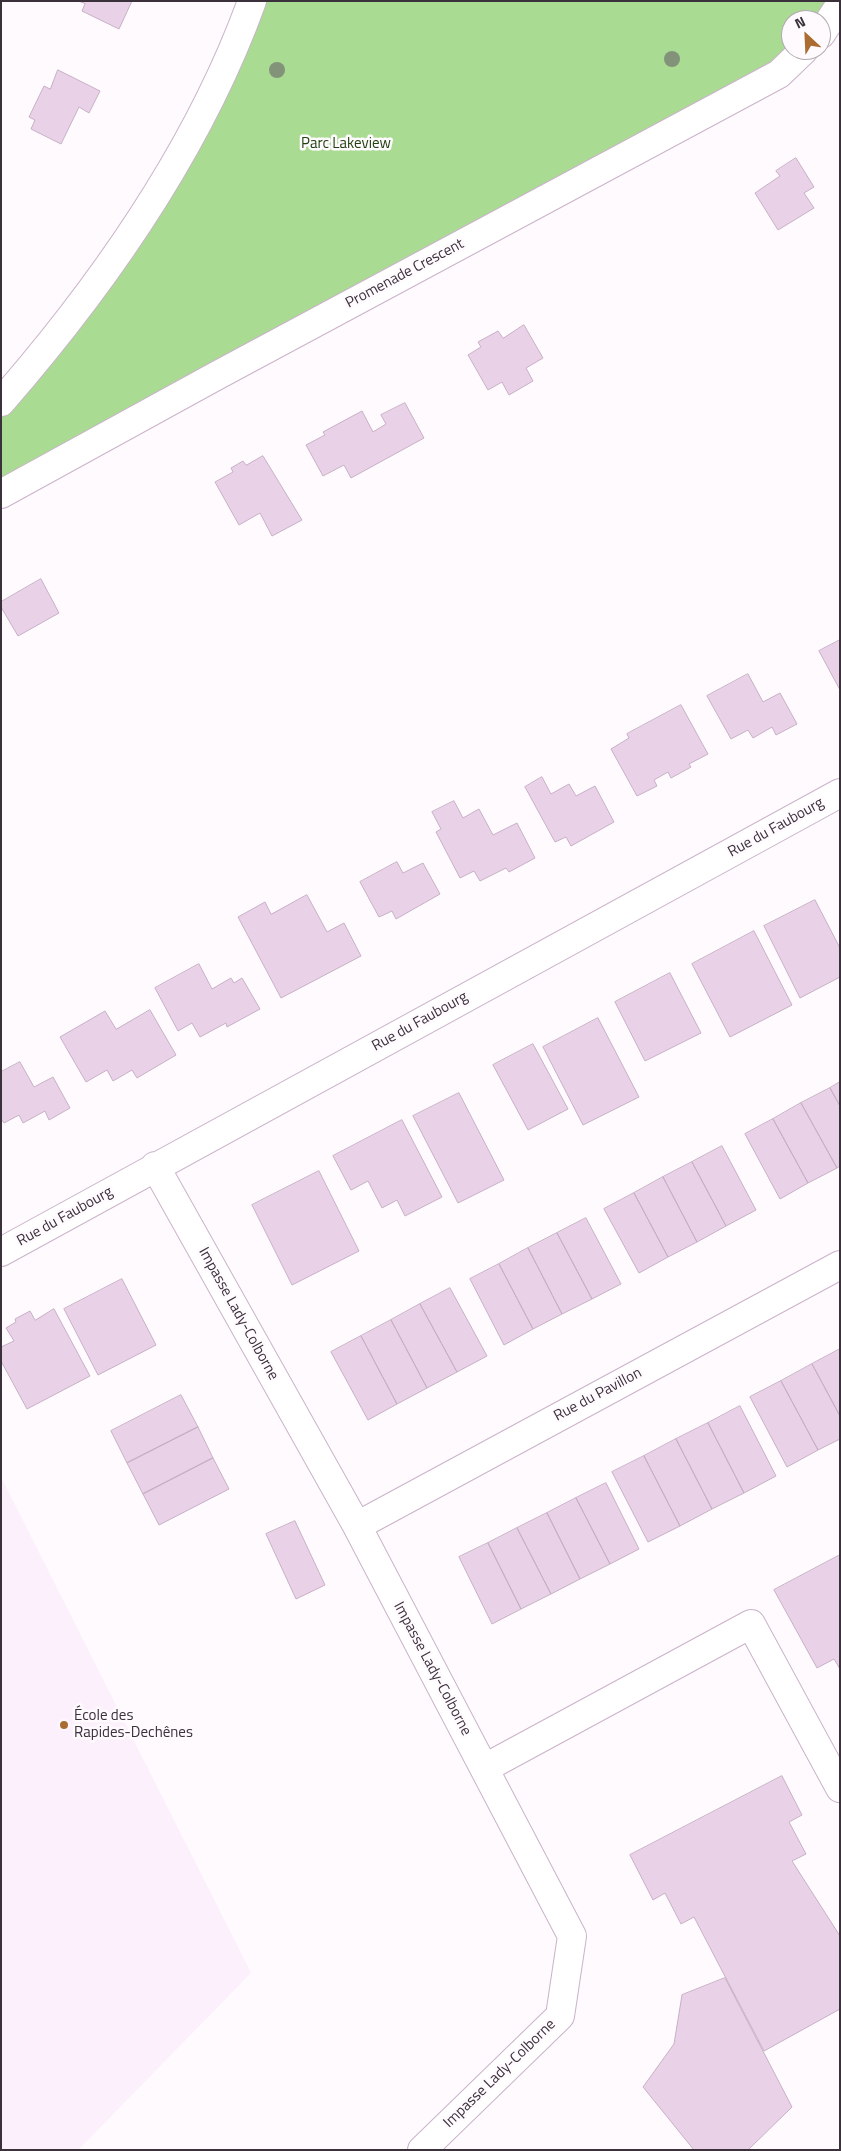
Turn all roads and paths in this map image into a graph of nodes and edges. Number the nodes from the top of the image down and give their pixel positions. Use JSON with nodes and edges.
{"nodes":[{"id":1,"x":252,"y":1,"type":"edge"},
{"id":2,"x":840,"y":5,"type":"edge"},
{"id":3,"x":831,"y":19,"type":"edge"},
{"id":4,"x":794,"y":60,"type":"edge"},
{"id":5,"x":1,"y":402,"type":"edge"},
{"id":6,"x":1,"y":494,"type":"edge"},
{"id":7,"x":840,"y":793,"type":"edge"},
{"id":8,"x":155,"y":1166,"type":"junction"},
{"id":9,"x":1,"y":1252,"type":"edge"},
{"id":10,"x":840,"y":1265,"type":"edge"},
{"id":11,"x":357,"y":1526,"type":"junction"},
{"id":12,"x":485,"y":1768,"type":"junction"},
{"id":13,"x":840,"y":1788,"type":"edge"},
{"id":14,"x":422,"y":2150,"type":"edge"}],
"edges":[{"from":1,"to":5,"type":"street"},
{"from":2,"to":3,"type":"street"},
{"from":4,"to":6,"type":"street","name":"Promenade Crescent"},
{"from":7,"to":8,"type":"street","name":"Rue du Faubourg"},
{"from":8,"to":9,"type":"street","name":"Rue du Faubourg"},
{"from":8,"to":11,"type":"street","name":"Impasse Lady-Colborne"},
{"from":10,"to":11,"type":"street","name":"Rue du Pavillon"},
{"from":11,"to":12,"type":"street","name":"Impasse Lady-Colborne"},
{"from":12,"to":13,"type":"street"},
{"from":12,"to":14,"type":"street","name":"Impasse Lady-Colborne"}]}
